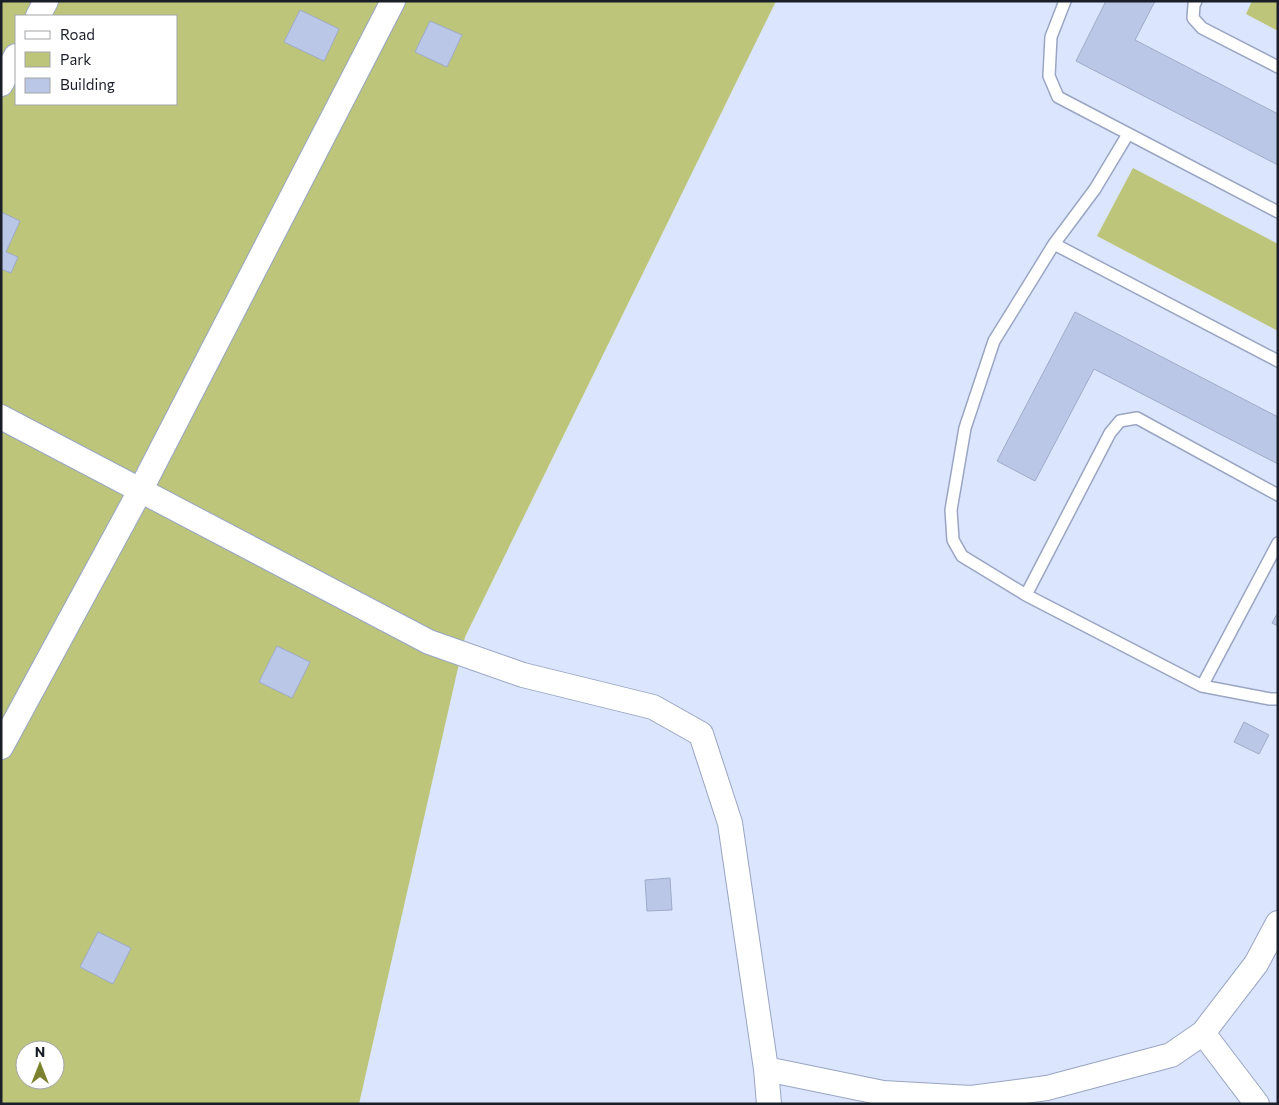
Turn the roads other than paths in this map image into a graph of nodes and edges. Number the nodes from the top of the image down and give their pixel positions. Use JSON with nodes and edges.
{"nodes":[{"id":1,"x":46,"y":1,"type":"edge"},
{"id":2,"x":393,"y":1,"type":"edge"},
{"id":3,"x":1065,"y":1,"type":"edge"},
{"id":4,"x":1196,"y":1,"type":"edge"},
{"id":5,"x":39,"y":15,"type":"edge"},
{"id":6,"x":15,"y":58,"type":"edge"},
{"id":7,"x":1278,"y":67,"type":"edge"},
{"id":8,"x":1,"y":84,"type":"edge"},
{"id":9,"x":1128,"y":134,"type":"junction"},
{"id":10,"x":1278,"y":212,"type":"edge"},
{"id":11,"x":1054,"y":244,"type":"junction"},
{"id":12,"x":1278,"y":361,"type":"edge"},
{"id":13,"x":1,"y":417,"type":"edge"},
{"id":14,"x":140,"y":490,"type":"junction"},
{"id":15,"x":1278,"y":495,"type":"edge"},
{"id":16,"x":1278,"y":543,"type":"edge"},
{"id":17,"x":1026,"y":595,"type":"junction"},
{"id":18,"x":1202,"y":686,"type":"junction"},
{"id":19,"x":1278,"y":699,"type":"edge"},
{"id":20,"x":1,"y":747,"type":"edge"},
{"id":21,"x":1278,"y":923,"type":"edge"},
{"id":22,"x":1203,"y":1033,"type":"junction"},
{"id":23,"x":766,"y":1069,"type":"junction"},
{"id":24,"x":884,"y":1098,"type":"edge"},
{"id":25,"x":769,"y":1104,"type":"edge"},
{"id":26,"x":1257,"y":1104,"type":"edge"}],
"edges":[{"from":1,"to":5,"type":"street"},
{"from":2,"to":14,"type":"street"},
{"from":3,"to":9,"type":"lane"},
{"from":4,"to":7,"type":"lane"},
{"from":6,"to":8,"type":"street"},
{"from":9,"to":10,"type":"lane"},
{"from":9,"to":11,"type":"lane"},
{"from":11,"to":12,"type":"lane"},
{"from":11,"to":17,"type":"lane"},
{"from":13,"to":14,"type":"street"},
{"from":14,"to":20,"type":"street"},
{"from":14,"to":23,"type":"street"},
{"from":15,"to":17,"type":"lane"},
{"from":16,"to":18,"type":"lane"},
{"from":17,"to":18,"type":"lane"},
{"from":18,"to":19,"type":"lane"},
{"from":21,"to":22,"type":"street"},
{"from":22,"to":24,"type":"street"},
{"from":22,"to":26,"type":"street"},
{"from":23,"to":24,"type":"street"},
{"from":23,"to":25,"type":"street"}]}
